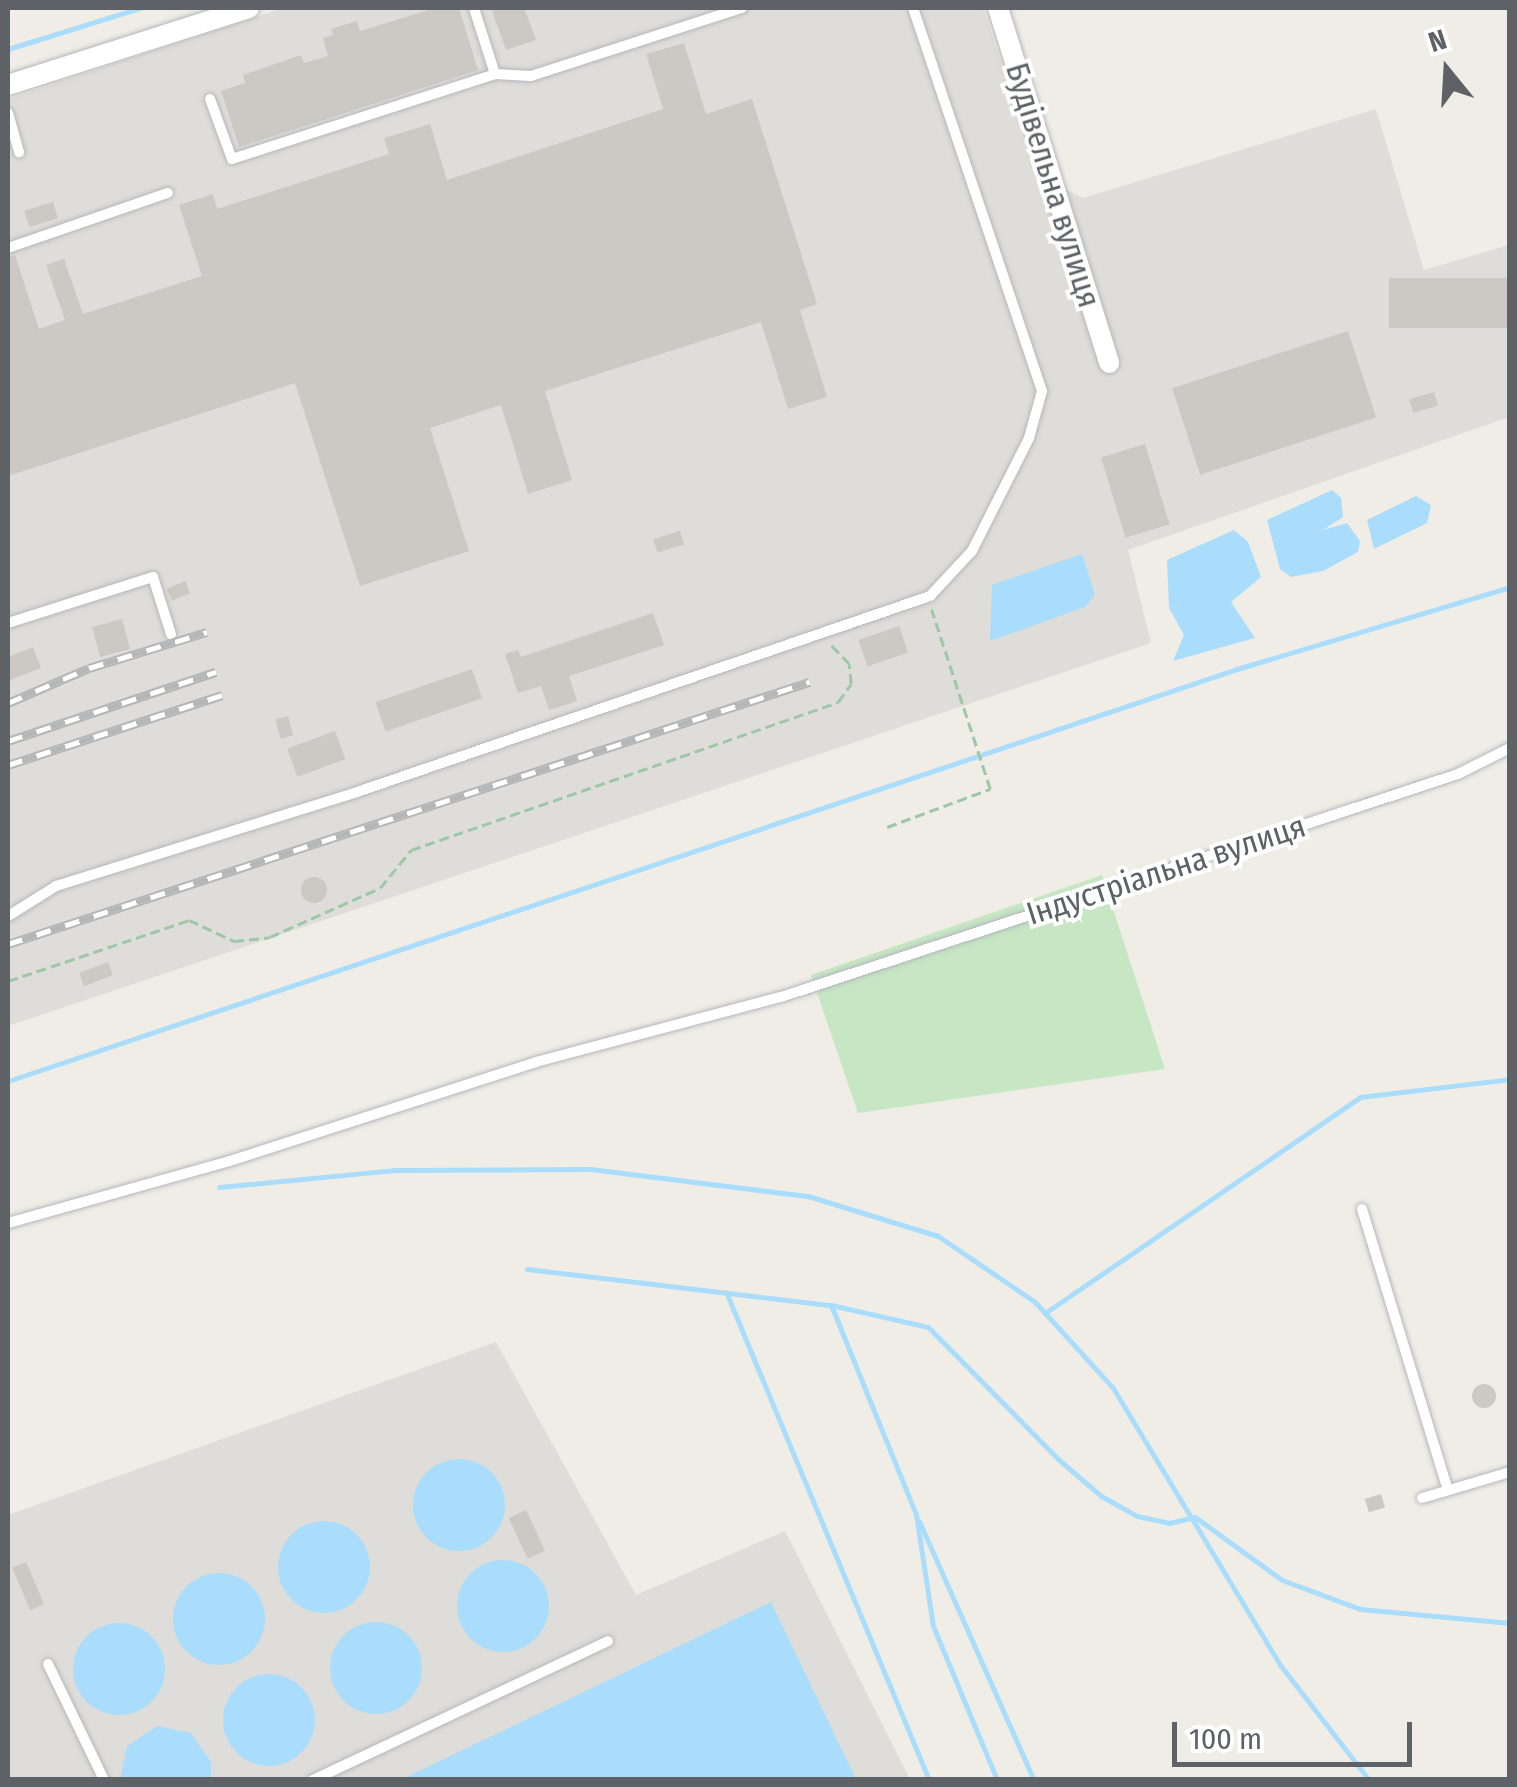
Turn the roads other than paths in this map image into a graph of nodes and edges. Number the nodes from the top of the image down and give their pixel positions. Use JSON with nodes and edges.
{"nodes":[{"id":1,"x":248,"y":8,"type":"edge"},
{"id":2,"x":474,"y":8,"type":"edge"},
{"id":3,"x":742,"y":8,"type":"edge"},
{"id":4,"x":913,"y":8,"type":"edge"},
{"id":5,"x":998,"y":8,"type":"edge"},
{"id":6,"x":495,"y":74,"type":"junction"},
{"id":7,"x":8,"y":85,"type":"edge"},
{"id":8,"x":210,"y":99,"type":"dead end"},
{"id":9,"x":8,"y":113,"type":"edge"},
{"id":10,"x":19,"y":152,"type":"dead end"},
{"id":11,"x":168,"y":193,"type":"dead end"},
{"id":12,"x":8,"y":248,"type":"edge"},
{"id":13,"x":1109,"y":363,"type":"dead end"},
{"id":14,"x":8,"y":624,"type":"edge"},
{"id":15,"x":171,"y":634,"type":"dead end"},
{"id":16,"x":1510,"y":748,"type":"edge"},
{"id":17,"x":8,"y":916,"type":"edge"},
{"id":18,"x":1362,"y":1210,"type":"dead end"},
{"id":19,"x":8,"y":1222,"type":"edge"},
{"id":20,"x":1510,"y":1472,"type":"edge"},
{"id":21,"x":1448,"y":1490,"type":"junction"},
{"id":22,"x":1422,"y":1498,"type":"dead end"},
{"id":23,"x":608,"y":1641,"type":"dead end"},
{"id":24,"x":48,"y":1664,"type":"dead end"},
{"id":25,"x":104,"y":1780,"type":"edge"},
{"id":26,"x":312,"y":1780,"type":"edge"}],
"edges":[{"from":1,"to":7,"type":"street"},
{"from":2,"to":6,"type":"lane"},
{"from":3,"to":6,"type":"lane"},
{"from":4,"to":17,"type":"lane"},
{"from":5,"to":13,"type":"street","name":"Будівельна вулиця"},
{"from":6,"to":8,"type":"lane"},
{"from":9,"to":10,"type":"lane"},
{"from":11,"to":12,"type":"lane"},
{"from":14,"to":15,"type":"lane"},
{"from":16,"to":19,"type":"lane","name":"Індустріальна вулиця"},
{"from":18,"to":21,"type":"lane"},
{"from":20,"to":21,"type":"lane"},
{"from":21,"to":22,"type":"lane"},
{"from":23,"to":26,"type":"lane"},
{"from":24,"to":25,"type":"lane"}]}
